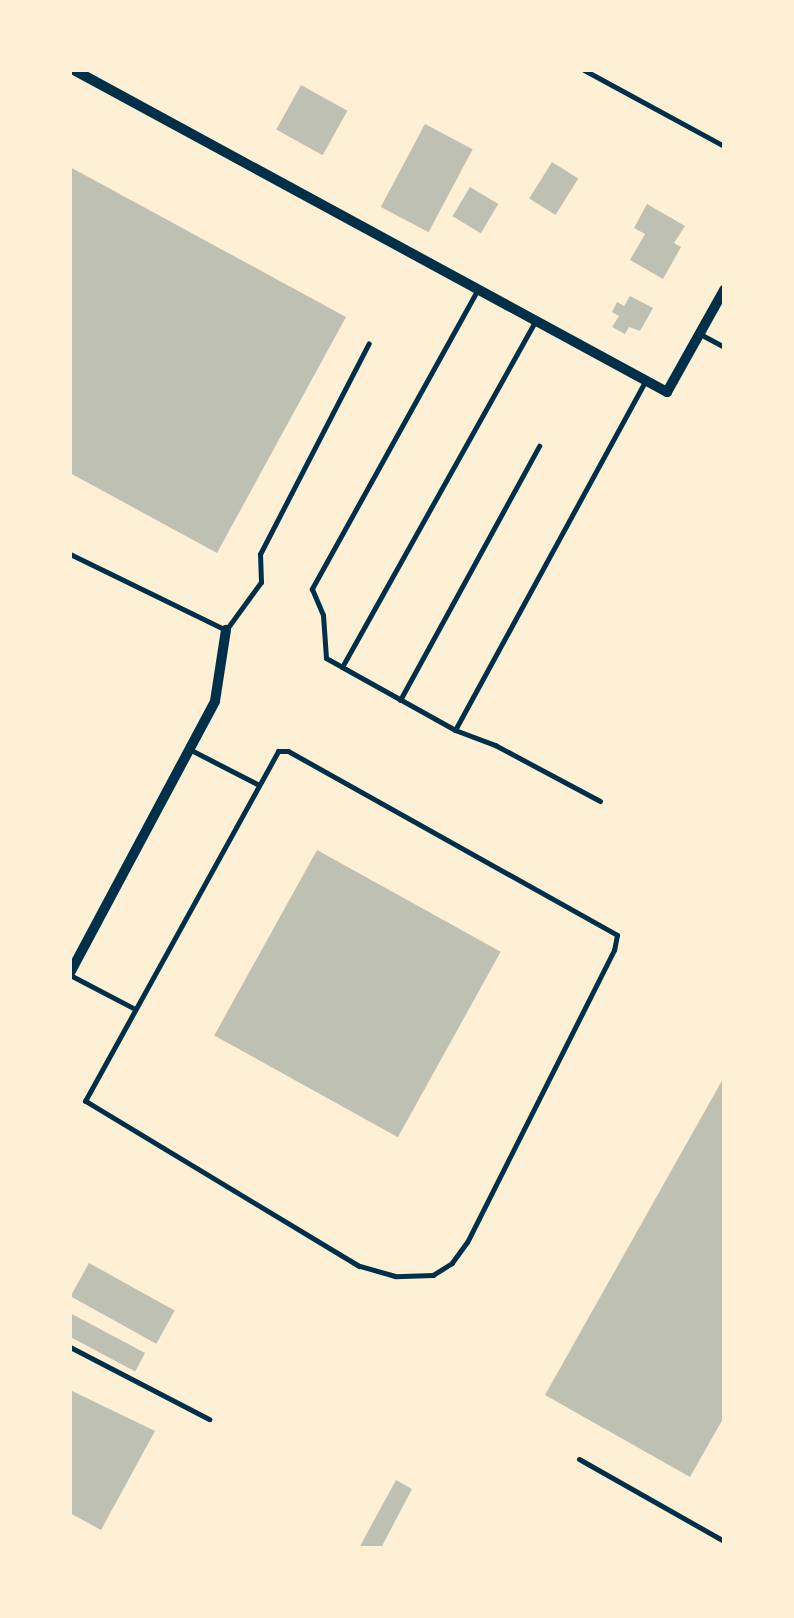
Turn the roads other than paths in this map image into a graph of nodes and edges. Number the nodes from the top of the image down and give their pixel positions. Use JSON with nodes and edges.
{"nodes":[{"id":1,"x":74,"y":70,"type":"edge"},
{"id":2,"x":584,"y":70,"type":"edge"},
{"id":3,"x":724,"y":146,"type":"edge"},
{"id":4,"x":478,"y":289,"type":"junction"},
{"id":5,"x":724,"y":290,"type":"edge"},
{"id":6,"x":535,"y":321,"type":"junction"},
{"id":7,"x":700,"y":333,"type":"junction"},
{"id":8,"x":370,"y":344,"type":"dead end"},
{"id":9,"x":724,"y":347,"type":"edge"},
{"id":10,"x":646,"y":380,"type":"junction"},
{"id":11,"x":539,"y":446,"type":"dead end"},
{"id":12,"x":70,"y":554,"type":"edge"},
{"id":13,"x":226,"y":630,"type":"junction"},
{"id":14,"x":342,"y":668,"type":"junction"},
{"id":15,"x":400,"y":700,"type":"junction"},
{"id":16,"x":454,"y":730,"type":"junction"},
{"id":17,"x":189,"y":749,"type":"junction"},
{"id":18,"x":256,"y":784,"type":"junction"},
{"id":19,"x":600,"y":801,"type":"dead end"},
{"id":20,"x":70,"y":974,"type":"edge"},
{"id":21,"x":133,"y":1008,"type":"junction"},
{"id":22,"x":70,"y":1347,"type":"edge"},
{"id":23,"x":209,"y":1420,"type":"dead end"},
{"id":24,"x":579,"y":1459,"type":"dead end"},
{"id":25,"x":724,"y":1540,"type":"edge"}],
"edges":[{"from":1,"to":4,"type":"street"},
{"from":2,"to":3,"type":"lane"},
{"from":4,"to":6,"type":"street"},
{"from":4,"to":14,"type":"lane"},
{"from":5,"to":7,"type":"street"},
{"from":6,"to":10,"type":"street"},
{"from":6,"to":14,"type":"lane"},
{"from":7,"to":9,"type":"lane"},
{"from":7,"to":10,"type":"street"},
{"from":8,"to":13,"type":"lane"},
{"from":10,"to":16,"type":"lane"},
{"from":11,"to":15,"type":"lane"},
{"from":12,"to":13,"type":"lane"},
{"from":13,"to":17,"type":"street"},
{"from":14,"to":15,"type":"lane"},
{"from":15,"to":16,"type":"lane"},
{"from":16,"to":19,"type":"lane"},
{"from":17,"to":18,"type":"lane"},
{"from":17,"to":20,"type":"street"},
{"from":18,"to":21,"type":"lane"},
{"from":18,"to":21,"type":"lane"},
{"from":20,"to":21,"type":"lane"},
{"from":22,"to":23,"type":"lane"},
{"from":24,"to":25,"type":"lane"}]}
